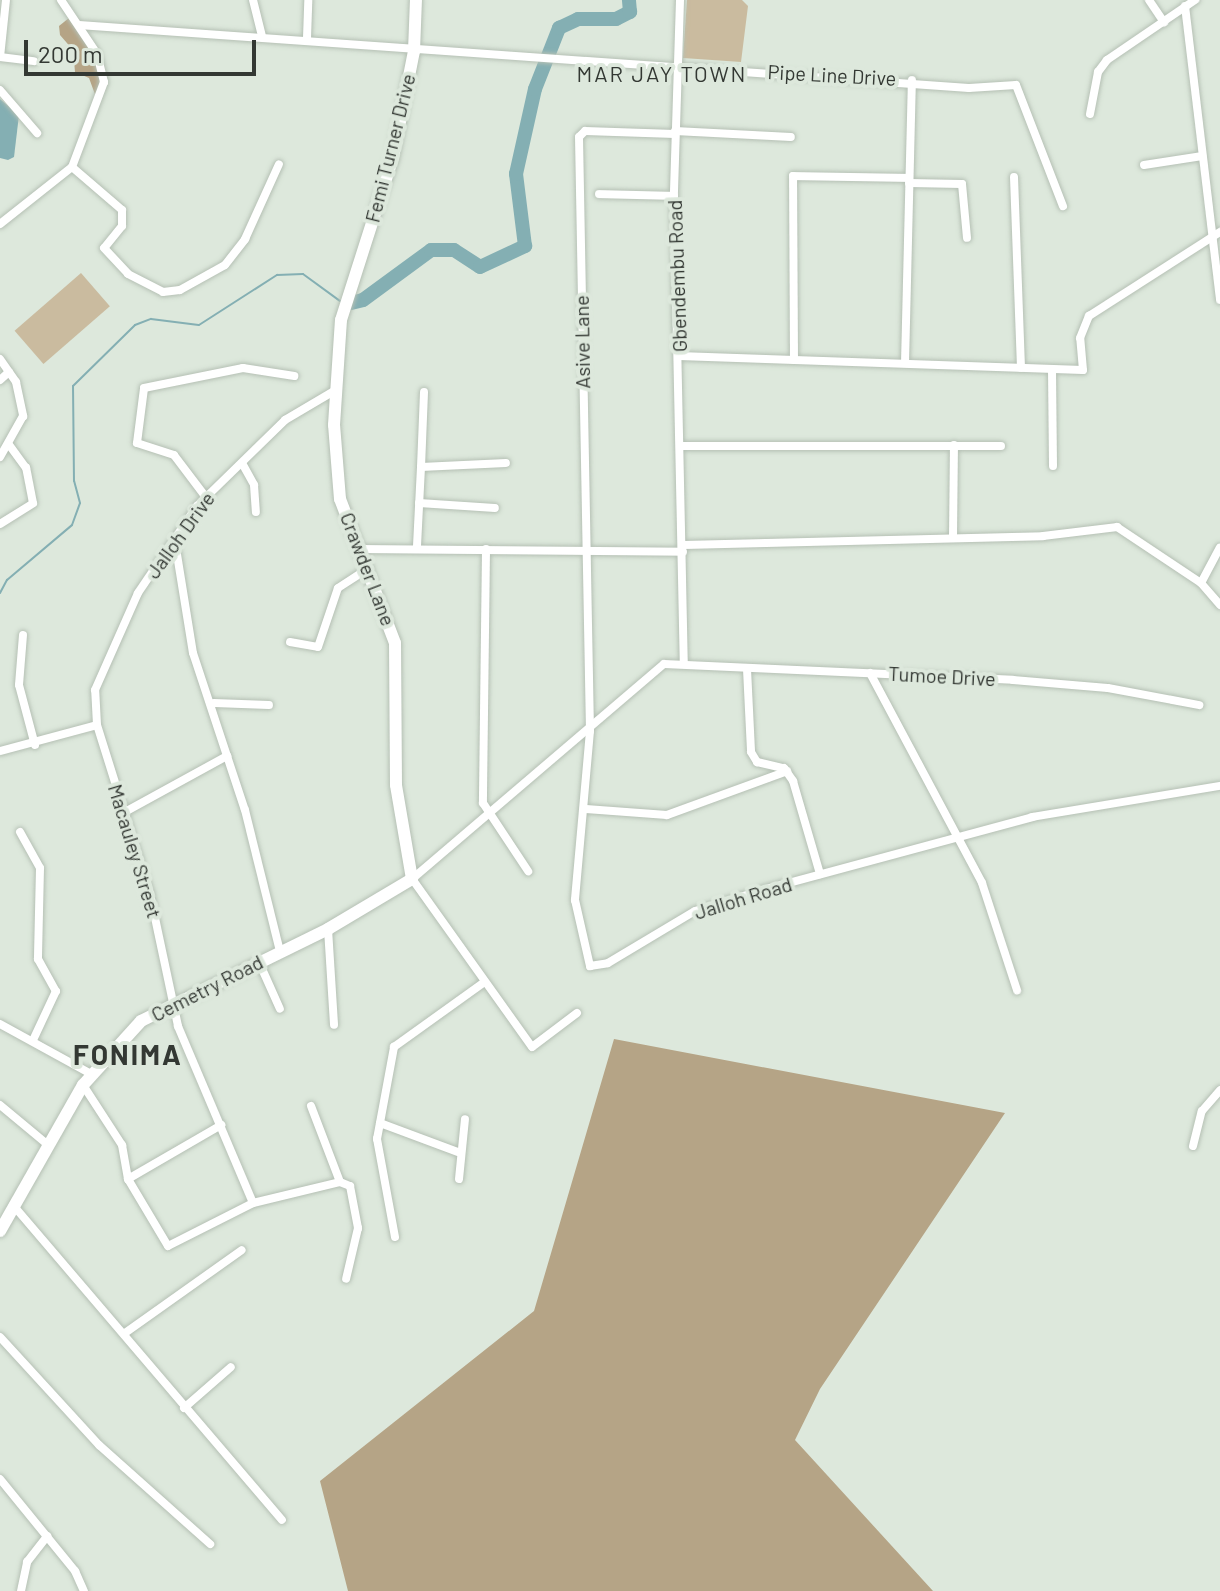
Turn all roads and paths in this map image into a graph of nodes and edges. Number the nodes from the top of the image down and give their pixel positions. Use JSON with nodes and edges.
{"nodes":[{"id":1,"x":6,"y":0,"type":"edge"},
{"id":2,"x":61,"y":0,"type":"edge"},
{"id":3,"x":253,"y":0,"type":"edge"},
{"id":4,"x":308,"y":0,"type":"edge"},
{"id":5,"x":416,"y":0,"type":"edge"},
{"id":6,"x":680,"y":0,"type":"edge"},
{"id":7,"x":1149,"y":0,"type":"edge"},
{"id":8,"x":1195,"y":0,"type":"edge"},
{"id":9,"x":1185,"y":6,"type":"junction"},
{"id":10,"x":1164,"y":22,"type":"junction"},
{"id":11,"x":79,"y":25,"type":"junction"},
{"id":12,"x":262,"y":37,"type":"junction"},
{"id":13,"x":307,"y":38,"type":"junction"},
{"id":14,"x":414,"y":51,"type":"junction"},
{"id":15,"x":0,"y":57,"type":"edge"},
{"id":16,"x":34,"y":61,"type":"dead end"},
{"id":17,"x":677,"y":65,"type":"junction"},
{"id":18,"x":912,"y":80,"type":"junction"},
{"id":19,"x":0,"y":90,"type":"edge"},
{"id":20,"x":1090,"y":114,"type":"dead end"},
{"id":21,"x":37,"y":133,"type":"dead end"},
{"id":22,"x":675,"y":133,"type":"junction"},
{"id":23,"x":791,"y":137,"type":"dead end"},
{"id":24,"x":1202,"y":156,"type":"junction"},
{"id":25,"x":279,"y":164,"type":"dead end"},
{"id":26,"x":1144,"y":165,"type":"dead end"},
{"id":27,"x":72,"y":167,"type":"junction"},
{"id":28,"x":1014,"y":177,"type":"dead end"},
{"id":29,"x":909,"y":180,"type":"junction"},
{"id":30,"x":599,"y":194,"type":"dead end"},
{"id":31,"x":674,"y":196,"type":"junction"},
{"id":32,"x":1063,"y":206,"type":"dead end"},
{"id":33,"x":0,"y":224,"type":"edge"},
{"id":34,"x":1215,"y":233,"type":"edge"},
{"id":35,"x":967,"y":238,"type":"dead end"},
{"id":36,"x":1220,"y":300,"type":"edge"},
{"id":37,"x":345,"y":307,"type":"joint"},
{"id":38,"x":679,"y":356,"type":"junction"},
{"id":39,"x":0,"y":359,"type":"edge"},
{"id":40,"x":794,"y":360,"type":"junction"},
{"id":41,"x":905,"y":363,"type":"junction"},
{"id":42,"x":1021,"y":368,"type":"junction"},
{"id":43,"x":1052,"y":370,"type":"junction"},
{"id":44,"x":9,"y":372,"type":"junction"},
{"id":45,"x":294,"y":376,"type":"dead end"},
{"id":46,"x":0,"y":380,"type":"edge"},
{"id":47,"x":334,"y":391,"type":"junction"},
{"id":48,"x":424,"y":392,"type":"dead end"},
{"id":49,"x":9,"y":445,"type":"junction"},
{"id":50,"x":954,"y":445,"type":"junction"},
{"id":51,"x":682,"y":446,"type":"junction"},
{"id":52,"x":1001,"y":446,"type":"dead end"},
{"id":53,"x":0,"y":457,"type":"edge"},
{"id":54,"x":242,"y":463,"type":"junction"},
{"id":55,"x":506,"y":463,"type":"dead end"},
{"id":56,"x":1053,"y":466,"type":"dead end"},
{"id":57,"x":421,"y":467,"type":"junction"},
{"id":58,"x":205,"y":496,"type":"junction"},
{"id":59,"x":419,"y":503,"type":"junction"},
{"id":60,"x":495,"y":508,"type":"dead end"},
{"id":61,"x":256,"y":512,"type":"dead end"},
{"id":62,"x":0,"y":524,"type":"edge"},
{"id":63,"x":953,"y":537,"type":"junction"},
{"id":64,"x":175,"y":542,"type":"junction"},
{"id":65,"x":417,"y":546,"type":"junction"},
{"id":66,"x":1220,"y":548,"type":"edge"},
{"id":67,"x":361,"y":549,"type":"junction"},
{"id":68,"x":486,"y":549,"type":"junction"},
{"id":69,"x":684,"y":549,"type":"junction"},
{"id":70,"x":585,"y":550,"type":"junction"},
{"id":71,"x":369,"y":568,"type":"junction"},
{"id":72,"x":1201,"y":583,"type":"junction"},
{"id":73,"x":1220,"y":605,"type":"edge"},
{"id":74,"x":23,"y":635,"type":"dead end"},
{"id":75,"x":290,"y":642,"type":"dead end"},
{"id":76,"x":684,"y":661,"type":"junction"},
{"id":77,"x":747,"y":669,"type":"junction"},
{"id":78,"x":870,"y":673,"type":"junction"},
{"id":79,"x":214,"y":703,"type":"junction"},
{"id":80,"x":269,"y":705,"type":"dead end"},
{"id":81,"x":1199,"y":705,"type":"dead end"},
{"id":82,"x":97,"y":725,"type":"junction"},
{"id":83,"x":590,"y":731,"type":"junction"},
{"id":84,"x":35,"y":745,"type":"junction"},
{"id":85,"x":0,"y":751,"type":"edge"},
{"id":86,"x":227,"y":756,"type":"junction"},
{"id":87,"x":787,"y":771,"type":"junction"},
{"id":88,"x":1220,"y":786,"type":"edge"},
{"id":89,"x":586,"y":809,"type":"junction"},
{"id":90,"x":123,"y":813,"type":"junction"},
{"id":91,"x":490,"y":817,"type":"junction"},
{"id":92,"x":20,"y":832,"type":"dead end"},
{"id":93,"x":959,"y":836,"type":"junction"},
{"id":94,"x":528,"y":871,"type":"dead end"},
{"id":95,"x":820,"y":874,"type":"junction"},
{"id":96,"x":412,"y":879,"type":"junction"},
{"id":97,"x":328,"y":929,"type":"junction"},
{"id":98,"x":280,"y":951,"type":"junction"},
{"id":99,"x":259,"y":962,"type":"junction"},
{"id":100,"x":483,"y":983,"type":"junction"},
{"id":101,"x":1017,"y":990,"type":"dead end"},
{"id":102,"x":172,"y":1003,"type":"junction"},
{"id":103,"x":280,"y":1009,"type":"dead end"},
{"id":104,"x":577,"y":1013,"type":"dead end"},
{"id":105,"x":0,"y":1024,"type":"edge"},
{"id":106,"x":334,"y":1025,"type":"dead end"},
{"id":107,"x":34,"y":1038,"type":"junction"},
{"id":108,"x":87,"y":1080,"type":"junction"},
{"id":109,"x":1220,"y":1090,"type":"edge"},
{"id":110,"x":0,"y":1105,"type":"edge"},
{"id":111,"x":311,"y":1106,"type":"dead end"},
{"id":112,"x":465,"y":1119,"type":"dead end"},
{"id":113,"x":380,"y":1123,"type":"junction"},
{"id":114,"x":221,"y":1125,"type":"junction"},
{"id":115,"x":47,"y":1144,"type":"junction"},
{"id":116,"x":1193,"y":1146,"type":"dead end"},
{"id":117,"x":458,"y":1152,"type":"junction"},
{"id":118,"x":128,"y":1179,"type":"junction"},
{"id":119,"x":459,"y":1179,"type":"dead end"},
{"id":120,"x":340,"y":1182,"type":"junction"},
{"id":121,"x":253,"y":1203,"type":"junction"},
{"id":122,"x":13,"y":1205,"type":"junction"},
{"id":123,"x":0,"y":1231,"type":"edge"},
{"id":124,"x":395,"y":1237,"type":"dead end"},
{"id":125,"x":242,"y":1250,"type":"dead end"},
{"id":126,"x":346,"y":1279,"type":"dead end"},
{"id":127,"x":125,"y":1333,"type":"junction"},
{"id":128,"x":0,"y":1337,"type":"edge"},
{"id":129,"x":231,"y":1367,"type":"dead end"},
{"id":130,"x":184,"y":1408,"type":"junction"},
{"id":131,"x":0,"y":1479,"type":"edge"},
{"id":132,"x":282,"y":1520,"type":"dead end"},
{"id":133,"x":47,"y":1536,"type":"junction"},
{"id":134,"x":210,"y":1544,"type":"dead end"},
{"id":135,"x":21,"y":1591,"type":"edge"},
{"id":136,"x":84,"y":1591,"type":"edge"}],
"edges":[{"from":1,"to":15,"type":"street"},
{"from":2,"to":11,"type":"street"},
{"from":3,"to":12,"type":"street"},
{"from":4,"to":13,"type":"street"},
{"from":5,"to":14,"type":"street","name":"Femi Turner Drive"},
{"from":6,"to":17,"type":"street","name":"Gbendembu Road"},
{"from":7,"to":10,"type":"street"},
{"from":8,"to":9,"type":"street"},
{"from":9,"to":10,"type":"street"},
{"from":9,"to":24,"type":"street"},
{"from":10,"to":20,"type":"street"},
{"from":11,"to":12,"type":"street","name":"Pipe Line Drive"},
{"from":11,"to":27,"type":"street"},
{"from":12,"to":13,"type":"street","name":"Pipe Line Drive"},
{"from":13,"to":14,"type":"street","name":"Pipe Line Drive"},
{"from":14,"to":17,"type":"street","name":"Pipe Line Drive"},
{"from":14,"to":37,"type":"street","name":"Femi Turner Drive"},
{"from":15,"to":16,"type":"street"},
{"from":17,"to":18,"type":"street","name":"Pipe Line Drive"},
{"from":17,"to":22,"type":"street","name":"Gbendembu Road"},
{"from":18,"to":29,"type":"street"},
{"from":18,"to":32,"type":"street","name":"Pipe Line Drive"},
{"from":19,"to":21,"type":"street"},
{"from":22,"to":23,"type":"street"},
{"from":22,"to":31,"type":"street","name":"Gbendembu Road"},
{"from":22,"to":70,"type":"street","name":"Asive Lane"},
{"from":24,"to":26,"type":"street"},
{"from":24,"to":34,"type":"street"},
{"from":25,"to":27,"type":"street"},
{"from":27,"to":33,"type":"street"},
{"from":28,"to":42,"type":"street"},
{"from":29,"to":35,"type":"street"},
{"from":29,"to":40,"type":"street"},
{"from":29,"to":41,"type":"street"},
{"from":30,"to":31,"type":"street"},
{"from":31,"to":38,"type":"street","name":"Gbendembu Road"},
{"from":34,"to":36,"type":"street"},
{"from":34,"to":43,"type":"street"},
{"from":37,"to":47,"type":"street","name":"Crawder Lane"},
{"from":38,"to":40,"type":"street"},
{"from":38,"to":51,"type":"street","name":"Gbendembu Road"},
{"from":39,"to":44,"type":"street"},
{"from":40,"to":41,"type":"street"},
{"from":41,"to":42,"type":"street"},
{"from":42,"to":43,"type":"street"},
{"from":43,"to":56,"type":"street"},
{"from":44,"to":46,"type":"street"},
{"from":44,"to":49,"type":"street"},
{"from":45,"to":58,"type":"street"},
{"from":47,"to":54,"type":"street","name":"Jalloh Drive"},
{"from":47,"to":67,"type":"street","name":"Crawder Lane"},
{"from":48,"to":57,"type":"street"},
{"from":49,"to":53,"type":"street"},
{"from":49,"to":62,"type":"street"},
{"from":50,"to":51,"type":"street"},
{"from":50,"to":52,"type":"street"},
{"from":50,"to":63,"type":"street"},
{"from":51,"to":69,"type":"street","name":"Gbendembu Road"},
{"from":54,"to":58,"type":"street","name":"Jalloh Drive"},
{"from":54,"to":61,"type":"street"},
{"from":55,"to":57,"type":"street"},
{"from":57,"to":59,"type":"street"},
{"from":58,"to":64,"type":"street","name":"Jalloh Drive"},
{"from":59,"to":60,"type":"street"},
{"from":59,"to":65,"type":"street"},
{"from":63,"to":69,"type":"street"},
{"from":63,"to":72,"type":"street"},
{"from":64,"to":79,"type":"street"},
{"from":64,"to":82,"type":"street","name":"Jalloh Drive"},
{"from":65,"to":67,"type":"street"},
{"from":65,"to":68,"type":"street"},
{"from":66,"to":72,"type":"street"},
{"from":67,"to":71,"type":"street","name":"Crawder Lane"},
{"from":68,"to":70,"type":"street"},
{"from":68,"to":91,"type":"street"},
{"from":69,"to":70,"type":"street"},
{"from":69,"to":76,"type":"street","name":"Gbendembu Road"},
{"from":70,"to":83,"type":"street","name":"Jalloh Road"},
{"from":71,"to":75,"type":"street"},
{"from":71,"to":96,"type":"street","name":"Crawder Lane"},
{"from":72,"to":73,"type":"street"},
{"from":74,"to":84,"type":"street"},
{"from":76,"to":77,"type":"street","name":"Tumoe Drive"},
{"from":76,"to":83,"type":"street"},
{"from":77,"to":78,"type":"street","name":"Tumoe Drive"},
{"from":77,"to":87,"type":"street"},
{"from":78,"to":81,"type":"street","name":"Tumoe Drive"},
{"from":78,"to":93,"type":"street"},
{"from":79,"to":80,"type":"street"},
{"from":79,"to":86,"type":"street"},
{"from":82,"to":84,"type":"street"},
{"from":82,"to":90,"type":"street","name":"Macauley Street"},
{"from":83,"to":89,"type":"street","name":"Jalloh Road"},
{"from":83,"to":91,"type":"street"},
{"from":84,"to":85,"type":"street"},
{"from":86,"to":90,"type":"street"},
{"from":86,"to":98,"type":"street"},
{"from":87,"to":89,"type":"street"},
{"from":87,"to":95,"type":"street"},
{"from":88,"to":93,"type":"street","name":"Jalloh Road"},
{"from":89,"to":95,"type":"street","name":"Jalloh Road"},
{"from":90,"to":102,"type":"street","name":"Macauley Street"},
{"from":91,"to":94,"type":"street"},
{"from":91,"to":96,"type":"street"},
{"from":92,"to":107,"type":"street"},
{"from":93,"to":95,"type":"street","name":"Jalloh Road"},
{"from":93,"to":101,"type":"street"},
{"from":96,"to":97,"type":"street","name":"Cemetry Road"},
{"from":96,"to":100,"type":"street"},
{"from":97,"to":98,"type":"street","name":"Cemetry Road"},
{"from":97,"to":106,"type":"street"},
{"from":98,"to":99,"type":"street","name":"Cemetry Road"},
{"from":99,"to":102,"type":"street","name":"Cemetry Road"},
{"from":99,"to":103,"type":"street"},
{"from":100,"to":104,"type":"street"},
{"from":100,"to":113,"type":"street"},
{"from":102,"to":108,"type":"street","name":"Cemetry Road"},
{"from":102,"to":114,"type":"street","name":"Macauley Street"},
{"from":105,"to":107,"type":"street"},
{"from":107,"to":108,"type":"street"},
{"from":108,"to":115,"type":"street","name":"Cemetry Road"},
{"from":108,"to":118,"type":"street"},
{"from":109,"to":116,"type":"street"},
{"from":110,"to":115,"type":"street"},
{"from":111,"to":120,"type":"street"},
{"from":112,"to":117,"type":"street"},
{"from":113,"to":117,"type":"street"},
{"from":113,"to":124,"type":"street"},
{"from":114,"to":118,"type":"street"},
{"from":114,"to":121,"type":"street","name":"Macauley Street"},
{"from":115,"to":122,"type":"street","name":"Cemetry Road"},
{"from":117,"to":119,"type":"street"},
{"from":118,"to":121,"type":"street"},
{"from":120,"to":121,"type":"street"},
{"from":120,"to":126,"type":"street"},
{"from":122,"to":123,"type":"street","name":"Cemetry Road"},
{"from":122,"to":127,"type":"street"},
{"from":125,"to":127,"type":"street"},
{"from":127,"to":130,"type":"street"},
{"from":128,"to":134,"type":"street"},
{"from":129,"to":130,"type":"street"},
{"from":130,"to":132,"type":"street"},
{"from":131,"to":133,"type":"street"},
{"from":133,"to":135,"type":"street"},
{"from":133,"to":136,"type":"street"}]}
